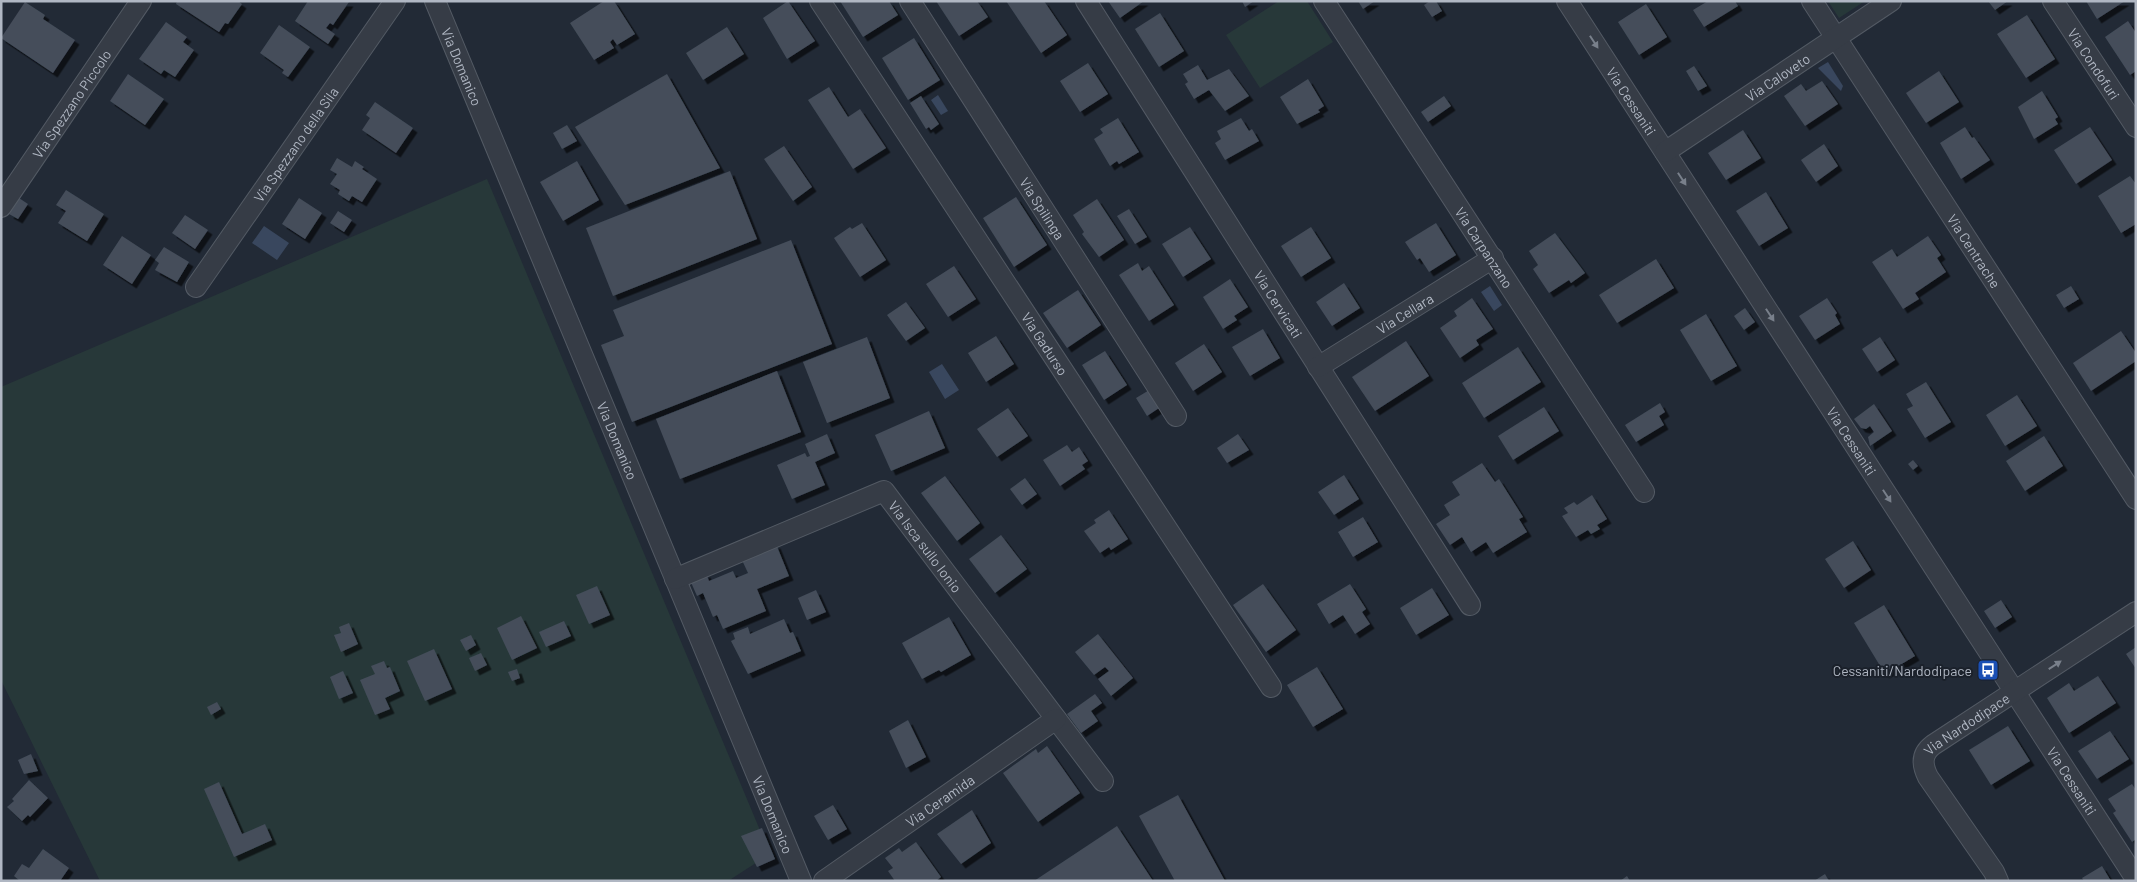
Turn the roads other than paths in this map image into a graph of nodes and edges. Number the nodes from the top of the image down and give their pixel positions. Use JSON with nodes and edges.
{"nodes":[{"id":1,"x":141,"y":1,"type":"edge"},
{"id":2,"x":395,"y":1,"type":"edge"},
{"id":3,"x":435,"y":1,"type":"edge"},
{"id":4,"x":820,"y":1,"type":"edge"},
{"id":5,"x":910,"y":1,"type":"edge"},
{"id":6,"x":1086,"y":1,"type":"edge"},
{"id":7,"x":1324,"y":1,"type":"edge"},
{"id":8,"x":1567,"y":1,"type":"edge"},
{"id":9,"x":1812,"y":1,"type":"edge"},
{"id":10,"x":1891,"y":1,"type":"edge"},
{"id":11,"x":2053,"y":1,"type":"edge"},
{"id":12,"x":1835,"y":38,"type":"junction"},
{"id":13,"x":2136,"y":127,"type":"edge"},
{"id":14,"x":1665,"y":152,"type":"junction"},
{"id":15,"x":1,"y":207,"type":"edge"},
{"id":16,"x":1493,"y":258,"type":"junction"},
{"id":17,"x":196,"y":287,"type":"dead end"},
{"id":18,"x":1318,"y":368,"type":"junction"},
{"id":19,"x":1176,"y":416,"type":"dead end"},
{"id":20,"x":1644,"y":492,"type":"dead end"},
{"id":21,"x":2136,"y":499,"type":"edge"},
{"id":22,"x":675,"y":579,"type":"junction"},
{"id":23,"x":1470,"y":605,"type":"dead end"},
{"id":24,"x":2136,"y":612,"type":"edge"},
{"id":25,"x":1271,"y":687,"type":"dead end"},
{"id":26,"x":2014,"y":691,"type":"junction"},
{"id":27,"x":1056,"y":719,"type":"junction"},
{"id":28,"x":1104,"y":781,"type":"dead end"},
{"id":29,"x":2136,"y":879,"type":"edge"},
{"id":30,"x":801,"y":881,"type":"edge"},
{"id":31,"x":824,"y":881,"type":"edge"},
{"id":32,"x":1998,"y":881,"type":"edge"}],
"edges":[{"from":1,"to":15,"type":"street","name":"Via Spezzano Piccolo"},
{"from":2,"to":17,"type":"street","name":"Via Spezzano della Sila"},
{"from":3,"to":22,"type":"street","name":"Via Domanico"},
{"from":4,"to":25,"type":"street","name":"Via Gadurso"},
{"from":5,"to":19,"type":"street","name":"Via Spilinga"},
{"from":6,"to":18,"type":"street","name":"Via Cervicati"},
{"from":7,"to":16,"type":"street","name":"Via Carpanzano"},
{"from":8,"to":14,"type":"street","name":"Via Cessaniti","one_way":true},
{"from":9,"to":12,"type":"street","name":"Via Centrache"},
{"from":10,"to":12,"type":"street","name":"Via Caloveto"},
{"from":11,"to":13,"type":"street","name":"Via Condofuri"},
{"from":12,"to":14,"type":"street","name":"Via Caloveto"},
{"from":12,"to":21,"type":"street","name":"Via Centrache"},
{"from":14,"to":26,"type":"street","name":"Via Cessaniti","one_way":true},
{"from":16,"to":18,"type":"street","name":"Via Cellara"},
{"from":16,"to":20,"type":"street","name":"Via Carpanzano"},
{"from":18,"to":23,"type":"street","name":"Via Cervicati"},
{"from":22,"to":27,"type":"street","name":"Via Isca sullo Ionio"},
{"from":22,"to":30,"type":"street","name":"Via Domanico"},
{"from":26,"to":24,"type":"street","name":"Via Nardodipace","one_way":true},
{"from":26,"to":29,"type":"street","name":"Via Cessaniti"},
{"from":26,"to":32,"type":"street","name":"Via Nardodipace"},
{"from":27,"to":28,"type":"street","name":"Via Isca sullo Ionio"},
{"from":27,"to":31,"type":"street","name":"Via Ceramida"}]}
